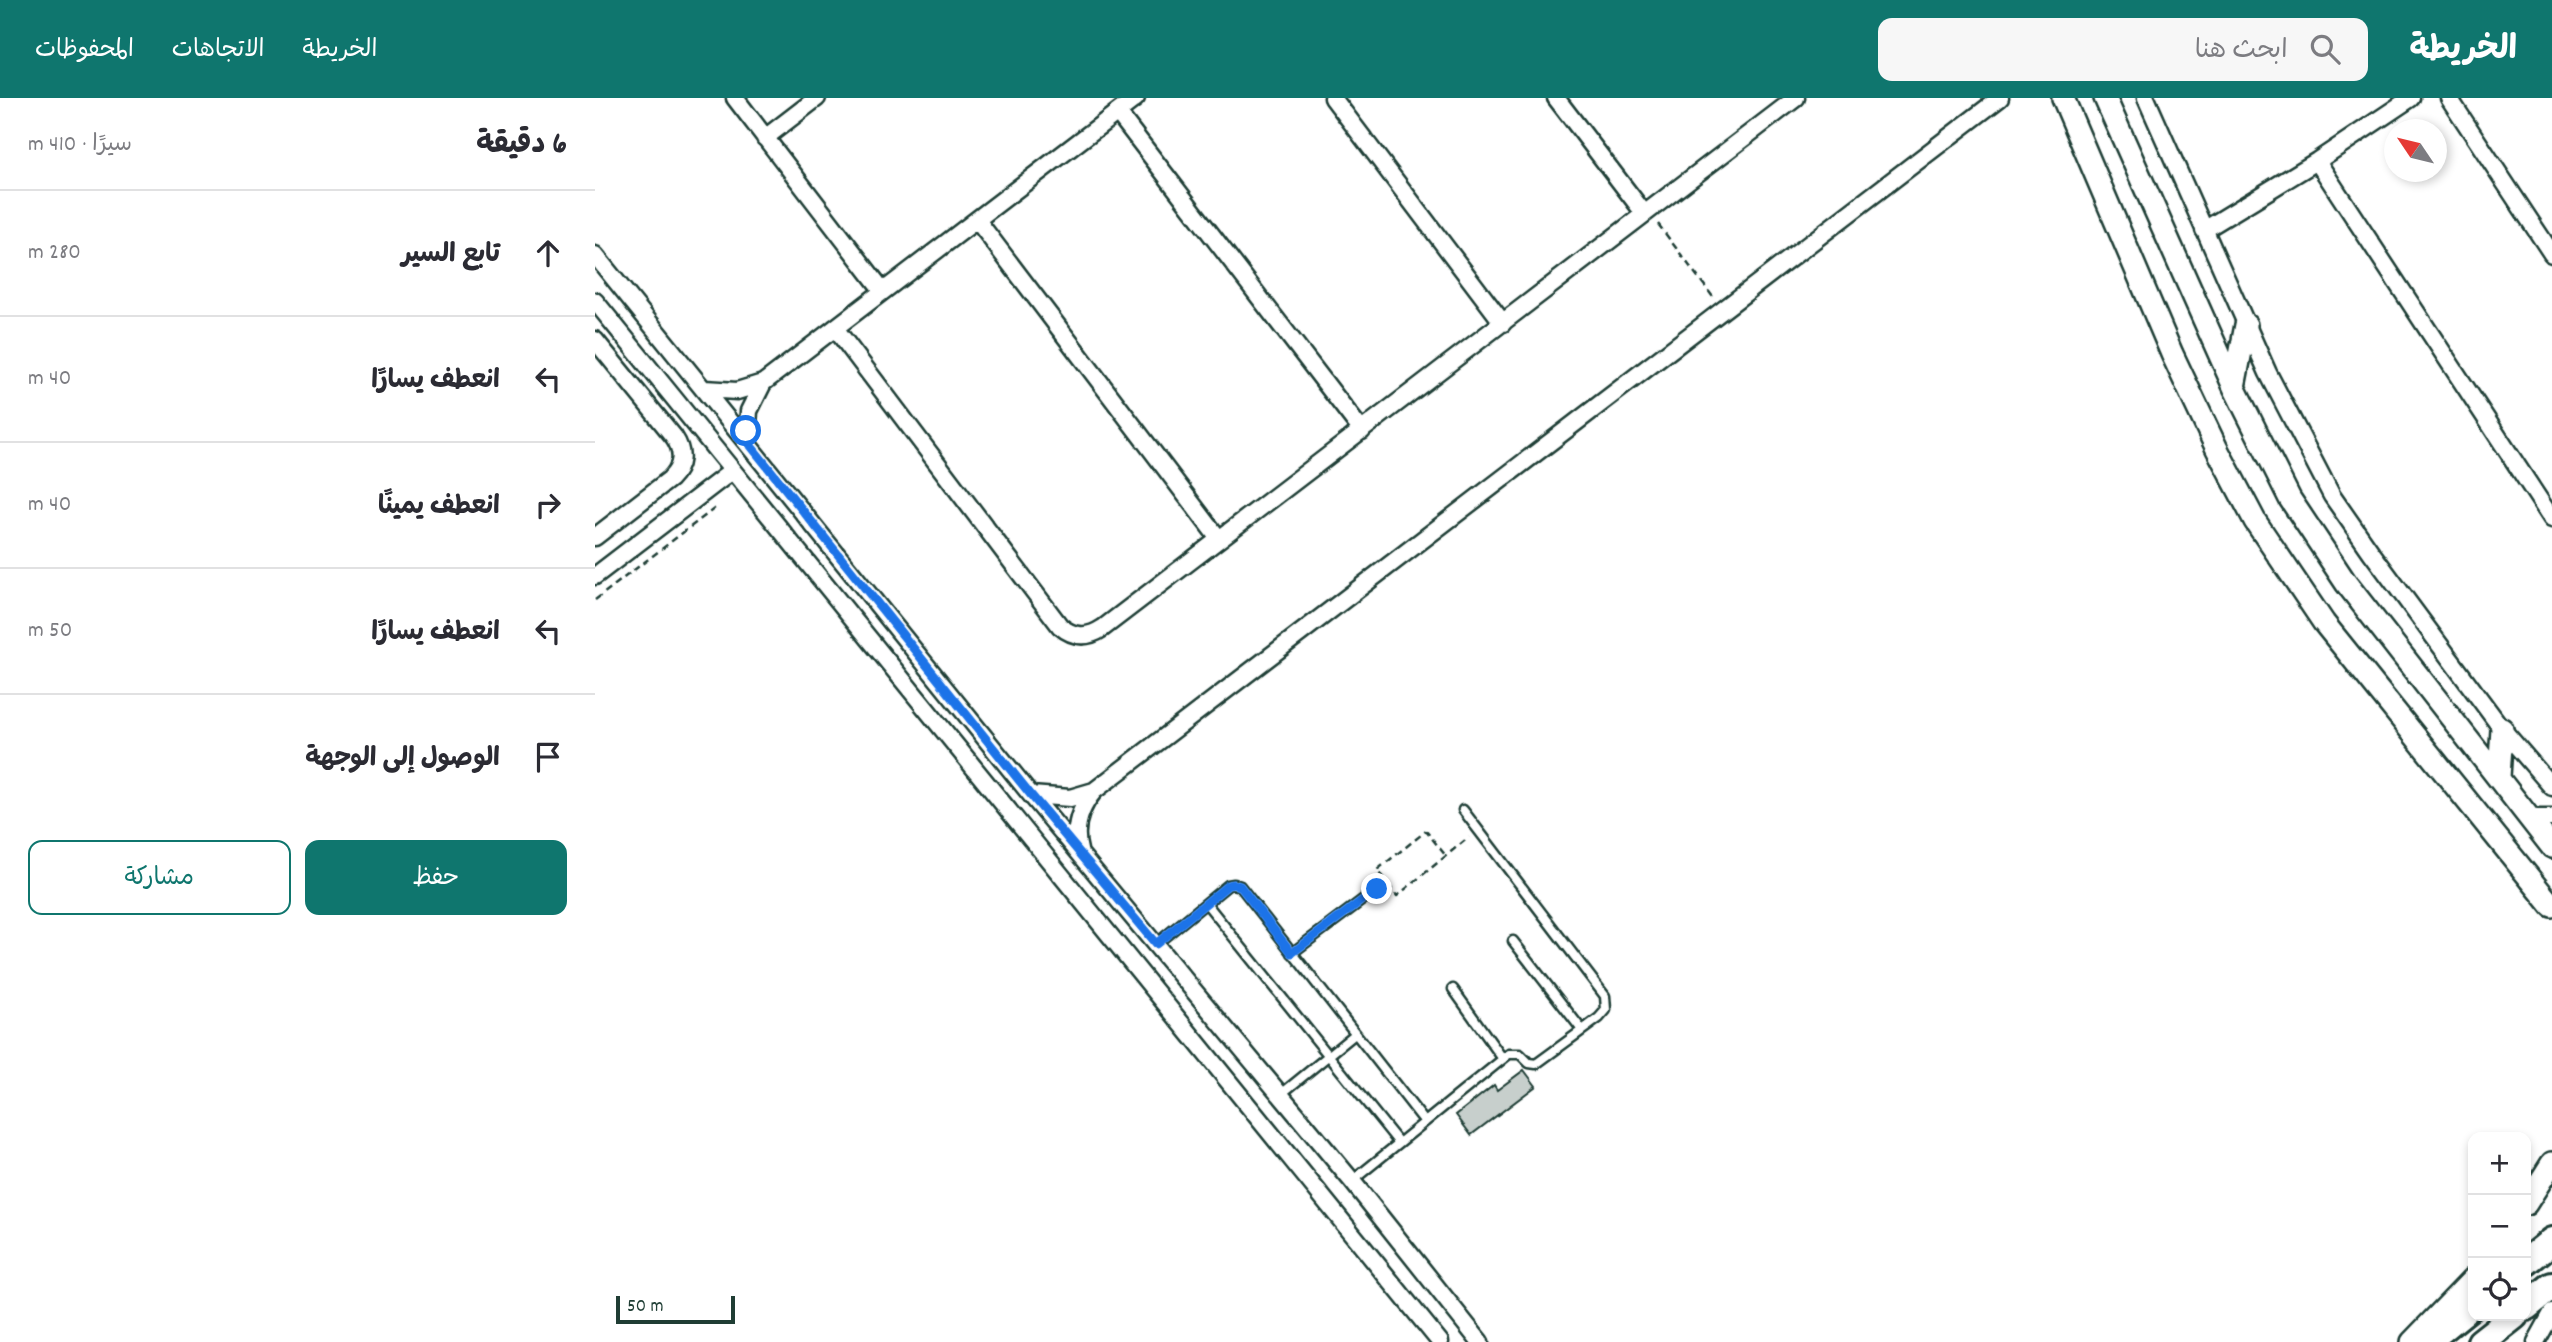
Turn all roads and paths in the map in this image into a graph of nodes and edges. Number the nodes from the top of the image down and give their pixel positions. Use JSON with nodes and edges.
{"nodes":[{"id":1,"x":735,"y":98,"type":"edge"},
{"id":2,"x":817,"y":98,"type":"edge"},
{"id":3,"x":1136,"y":98,"type":"edge"},
{"id":4,"x":1333,"y":98,"type":"edge"},
{"id":5,"x":1556,"y":98,"type":"edge"},
{"id":6,"x":2000,"y":98,"type":"edge"},
{"id":7,"x":2063,"y":98,"type":"edge"},
{"id":8,"x":2105,"y":98,"type":"edge"},
{"id":9,"x":2146,"y":98,"type":"edge"},
{"id":10,"x":2411,"y":98,"type":"edge"},
{"id":11,"x":2449,"y":98,"type":"edge"},
{"id":12,"x":1786,"y":101,"type":"edge"},
{"id":13,"x":1118,"y":113,"type":"junction"},
{"id":14,"x":765,"y":138,"type":"junction"},
{"id":15,"x":2317,"y":161,"type":"junction"},
{"id":16,"x":1646,"y":212,"type":"junction"},
{"id":17,"x":977,"y":220,"type":"junction"},
{"id":18,"x":2204,"y":230,"type":"junction"},
{"id":19,"x":2552,"y":254,"type":"edge"},
{"id":20,"x":595,"y":255,"type":"edge"},
{"id":21,"x":883,"y":291,"type":"junction"},
{"id":22,"x":595,"y":301,"type":"edge"},
{"id":23,"x":1723,"y":310,"type":"junction"},
{"id":24,"x":1503,"y":323,"type":"junction"},
{"id":25,"x":2246,"y":325,"type":"junction"},
{"id":26,"x":835,"y":328,"type":"junction"},
{"id":27,"x":595,"y":340,"type":"edge"},
{"id":28,"x":763,"y":383,"type":"junction"},
{"id":29,"x":2234,"y":387,"type":"junction"},
{"id":30,"x":704,"y":389,"type":"junction"},
{"id":31,"x":1362,"y":431,"type":"junction"},
{"id":32,"x":747,"y":441,"type":"junction"},
{"id":33,"x":732,"y":471,"type":"junction"},
{"id":34,"x":703,"y":493,"type":"junction"},
{"id":35,"x":2552,"y":519,"type":"edge"},
{"id":36,"x":595,"y":537,"type":"edge"},
{"id":37,"x":1219,"y":539,"type":"junction"},
{"id":38,"x":595,"y":576,"type":"edge"},
{"id":39,"x":595,"y":600,"type":"edge"},
{"id":40,"x":2502,"y":729,"type":"junction"},
{"id":41,"x":2498,"y":777,"type":"junction"},
{"id":42,"x":2552,"y":787,"type":"edge"},
{"id":43,"x":1094,"y":791,"type":"junction"},
{"id":44,"x":1031,"y":795,"type":"junction"},
{"id":45,"x":1463,"y":810,"type":"dead end"},
{"id":46,"x":2541,"y":818,"type":"edge"},
{"id":47,"x":1478,"y":830,"type":"junction"},
{"id":48,"x":2552,"y":847,"type":"edge"},
{"id":49,"x":1080,"y":853,"type":"junction"},
{"id":50,"x":1446,"y":856,"type":"junction"},
{"id":51,"x":1377,"y":889,"type":"dead end"},
{"id":52,"x":1206,"y":903,"type":"junction"},
{"id":53,"x":2552,"y":906,"type":"edge"},
{"id":54,"x":1513,"y":941,"type":"dead end"},
{"id":55,"x":1156,"y":944,"type":"junction"},
{"id":56,"x":1292,"y":953,"type":"junction"},
{"id":57,"x":1453,"y":989,"type":"dead end"},
{"id":58,"x":1582,"y":1030,"type":"junction"},
{"id":59,"x":1355,"y":1034,"type":"junction"},
{"id":60,"x":1328,"y":1056,"type":"junction"},
{"id":61,"x":1503,"y":1059,"type":"junction"},
{"id":62,"x":1280,"y":1095,"type":"junction"},
{"id":63,"x":1425,"y":1122,"type":"junction"},
{"id":64,"x":1399,"y":1143,"type":"junction"},
{"id":65,"x":2552,"y":1163,"type":"edge"},
{"id":66,"x":1352,"y":1181,"type":"junction"},
{"id":67,"x":2531,"y":1196,"type":"edge"},
{"id":68,"x":2552,"y":1241,"type":"edge"},
{"id":69,"x":2531,"y":1258,"type":"edge"},
{"id":70,"x":2468,"y":1284,"type":"edge"},
{"id":71,"x":2552,"y":1286,"type":"edge"},
{"id":72,"x":2531,"y":1303,"type":"edge"},
{"id":73,"x":2468,"y":1308,"type":"edge"},
{"id":74,"x":2552,"y":1313,"type":"edge"},
{"id":75,"x":2508,"y":1321,"type":"edge"},
{"id":76,"x":1440,"y":1342,"type":"edge"},
{"id":77,"x":1480,"y":1342,"type":"edge"},
{"id":78,"x":2412,"y":1342,"type":"edge"},
{"id":79,"x":2426,"y":1342,"type":"edge"},
{"id":80,"x":2481,"y":1342,"type":"edge"},
{"id":81,"x":2536,"y":1342,"type":"edge"}],
"edges":[{"from":1,"to":14,"type":"street"},
{"from":2,"to":14,"type":"street"},
{"from":3,"to":13,"type":"street"},
{"from":4,"to":24,"type":"street"},
{"from":5,"to":16,"type":"street"},
{"from":6,"to":23,"type":"street"},
{"from":7,"to":53,"type":"street"},
{"from":8,"to":29,"type":"street"},
{"from":9,"to":18,"type":"street"},
{"from":10,"to":15,"type":"street"},
{"from":11,"to":19,"type":"street"},
{"from":12,"to":16,"type":"street"},
{"from":13,"to":17,"type":"street"},
{"from":13,"to":31,"type":"street"},
{"from":14,"to":21,"type":"street"},
{"from":15,"to":18,"type":"street"},
{"from":15,"to":35,"type":"street"},
{"from":16,"to":23,"type":"path"},
{"from":16,"to":24,"type":"street"},
{"from":17,"to":21,"type":"street"},
{"from":17,"to":37,"type":"street"},
{"from":18,"to":25,"type":"street"},
{"from":20,"to":30,"type":"street"},
{"from":21,"to":26,"type":"street"},
{"from":22,"to":33,"type":"street"},
{"from":23,"to":43,"type":"street"},
{"from":24,"to":31,"type":"street"},
{"from":25,"to":29,"type":"street"},
{"from":25,"to":40,"type":"street"},
{"from":26,"to":28,"type":"street"},
{"from":26,"to":37,"type":"street"},
{"from":27,"to":36,"type":"street"},
{"from":28,"to":30,"type":"street"},
{"from":28,"to":32,"type":"street"},
{"from":29,"to":41,"type":"street"},
{"from":30,"to":32,"type":"street"},
{"from":31,"to":37,"type":"street"},
{"from":32,"to":44,"type":"street"},
{"from":33,"to":34,"type":"street"},
{"from":33,"to":76,"type":"street"},
{"from":34,"to":38,"type":"street"},
{"from":34,"to":39,"type":"path"},
{"from":40,"to":41,"type":"street"},
{"from":40,"to":42,"type":"street"},
{"from":41,"to":46,"type":"street"},
{"from":43,"to":44,"type":"street"},
{"from":43,"to":49,"type":"street"},
{"from":44,"to":49,"type":"street"},
{"from":45,"to":47,"type":"lane"},
{"from":46,"to":48,"type":"street"},
{"from":47,"to":50,"type":"path"},
{"from":47,"to":58,"type":"lane"},
{"from":49,"to":55,"type":"street"},
{"from":50,"to":50,"type":"path"},
{"from":51,"to":56,"type":"lane"},
{"from":52,"to":55,"type":"lane"},
{"from":52,"to":56,"type":"lane"},
{"from":52,"to":60,"type":"lane"},
{"from":54,"to":58,"type":"lane"},
{"from":55,"to":62,"type":"street"},
{"from":56,"to":59,"type":"lane"},
{"from":57,"to":61,"type":"lane"},
{"from":58,"to":61,"type":"lane"},
{"from":59,"to":60,"type":"lane"},
{"from":59,"to":63,"type":"lane"},
{"from":60,"to":62,"type":"lane"},
{"from":60,"to":64,"type":"lane"},
{"from":61,"to":63,"type":"lane"},
{"from":62,"to":66,"type":"street"},
{"from":63,"to":64,"type":"lane"},
{"from":64,"to":66,"type":"lane"},
{"from":65,"to":67,"type":"street"},
{"from":66,"to":77,"type":"street"},
{"from":68,"to":69,"type":"main road"},
{"from":70,"to":78,"type":"street"},
{"from":71,"to":72,"type":"main road"},
{"from":73,"to":79,"type":"main road"},
{"from":74,"to":81,"type":"street"},
{"from":75,"to":80,"type":"main road"}]}
